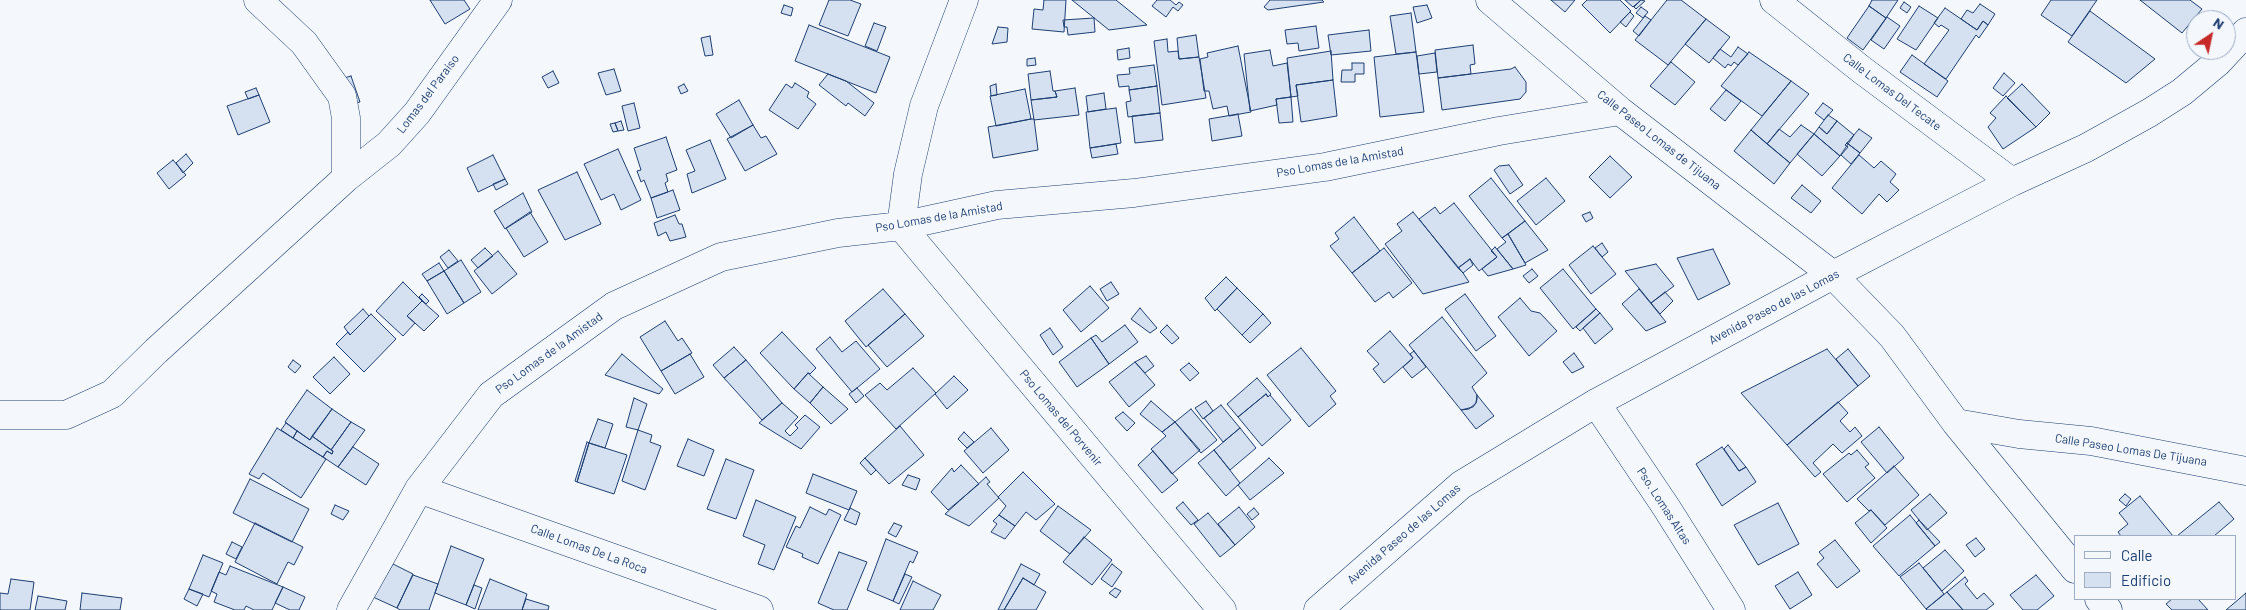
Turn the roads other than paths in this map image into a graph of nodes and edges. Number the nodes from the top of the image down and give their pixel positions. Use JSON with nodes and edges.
{"nodes":[{"id":1,"x":258,"y":0,"type":"edge"},
{"id":2,"x":498,"y":0,"type":"edge"},
{"id":3,"x":964,"y":0,"type":"edge"},
{"id":4,"x":1490,"y":0,"type":"edge"},
{"id":5,"x":1774,"y":0,"type":"edge"},
{"id":6,"x":2246,"y":32,"type":"edge"},
{"id":7,"x":1620,"y":111,"type":"junction"},
{"id":8,"x":346,"y":178,"type":"junction"},
{"id":9,"x":2012,"y":182,"type":"junction"},
{"id":10,"x":901,"y":226,"type":"junction"},
{"id":11,"x":1833,"y":275,"type":"junction"},
{"id":12,"x":1596,"y":404,"type":"junction"},
{"id":13,"x":0,"y":415,"type":"edge"},
{"id":14,"x":1956,"y":423,"type":"junction"},
{"id":15,"x":2246,"y":471,"type":"edge"},
{"id":16,"x":419,"y":489,"type":"junction"},
{"id":17,"x":2074,"y":568,"type":"edge"},
{"id":18,"x":2100,"y":600,"type":"edge"},
{"id":19,"x":351,"y":610,"type":"edge"},
{"id":20,"x":758,"y":610,"type":"edge"},
{"id":21,"x":1222,"y":610,"type":"edge"},
{"id":22,"x":1318,"y":610,"type":"edge"},
{"id":23,"x":1731,"y":610,"type":"edge"},
{"id":24,"x":2108,"y":610,"type":"edge"}],
"edges":[{"from":1,"to":8,"type":"street"},
{"from":2,"to":8,"type":"street","name":"Lomas del Paraiso"},
{"from":3,"to":10,"type":"street"},
{"from":4,"to":7,"type":"street","name":"Calle Paseo Lomas de Tijuana"},
{"from":5,"to":9,"type":"street","name":"Calle Lomas Del Tecate"},
{"from":6,"to":9,"type":"street","name":"Avenida Paseo de las Lomas"},
{"from":7,"to":10,"type":"street","name":"Pso Lomas de la Amistad"},
{"from":7,"to":11,"type":"street","name":"Calle Paseo Lomas de Tijuana"},
{"from":8,"to":13,"type":"street","name":"Lomas del Paraiso"},
{"from":9,"to":11,"type":"street","name":"Avenida Paseo de las Lomas"},
{"from":10,"to":16,"type":"street","name":"Pso Lomas de la Amistad"},
{"from":10,"to":21,"type":"street","name":"Pso Lomas del Porvenir"},
{"from":11,"to":12,"type":"street","name":"Avenida Paseo de las Lomas"},
{"from":11,"to":14,"type":"street"},
{"from":12,"to":22,"type":"street","name":"Avenida Paseo de las Lomas"},
{"from":12,"to":23,"type":"street","name":"Pso. Lomas Altas"},
{"from":14,"to":15,"type":"street","name":"Calle Paseo Lomas De Tijuana"},
{"from":14,"to":17,"type":"street"},
{"from":16,"to":19,"type":"street","name":"Pso Lomas de la Amistad"},
{"from":16,"to":20,"type":"street","name":"Calle Lomas De La Roca"},
{"from":18,"to":24,"type":"street"}]}
